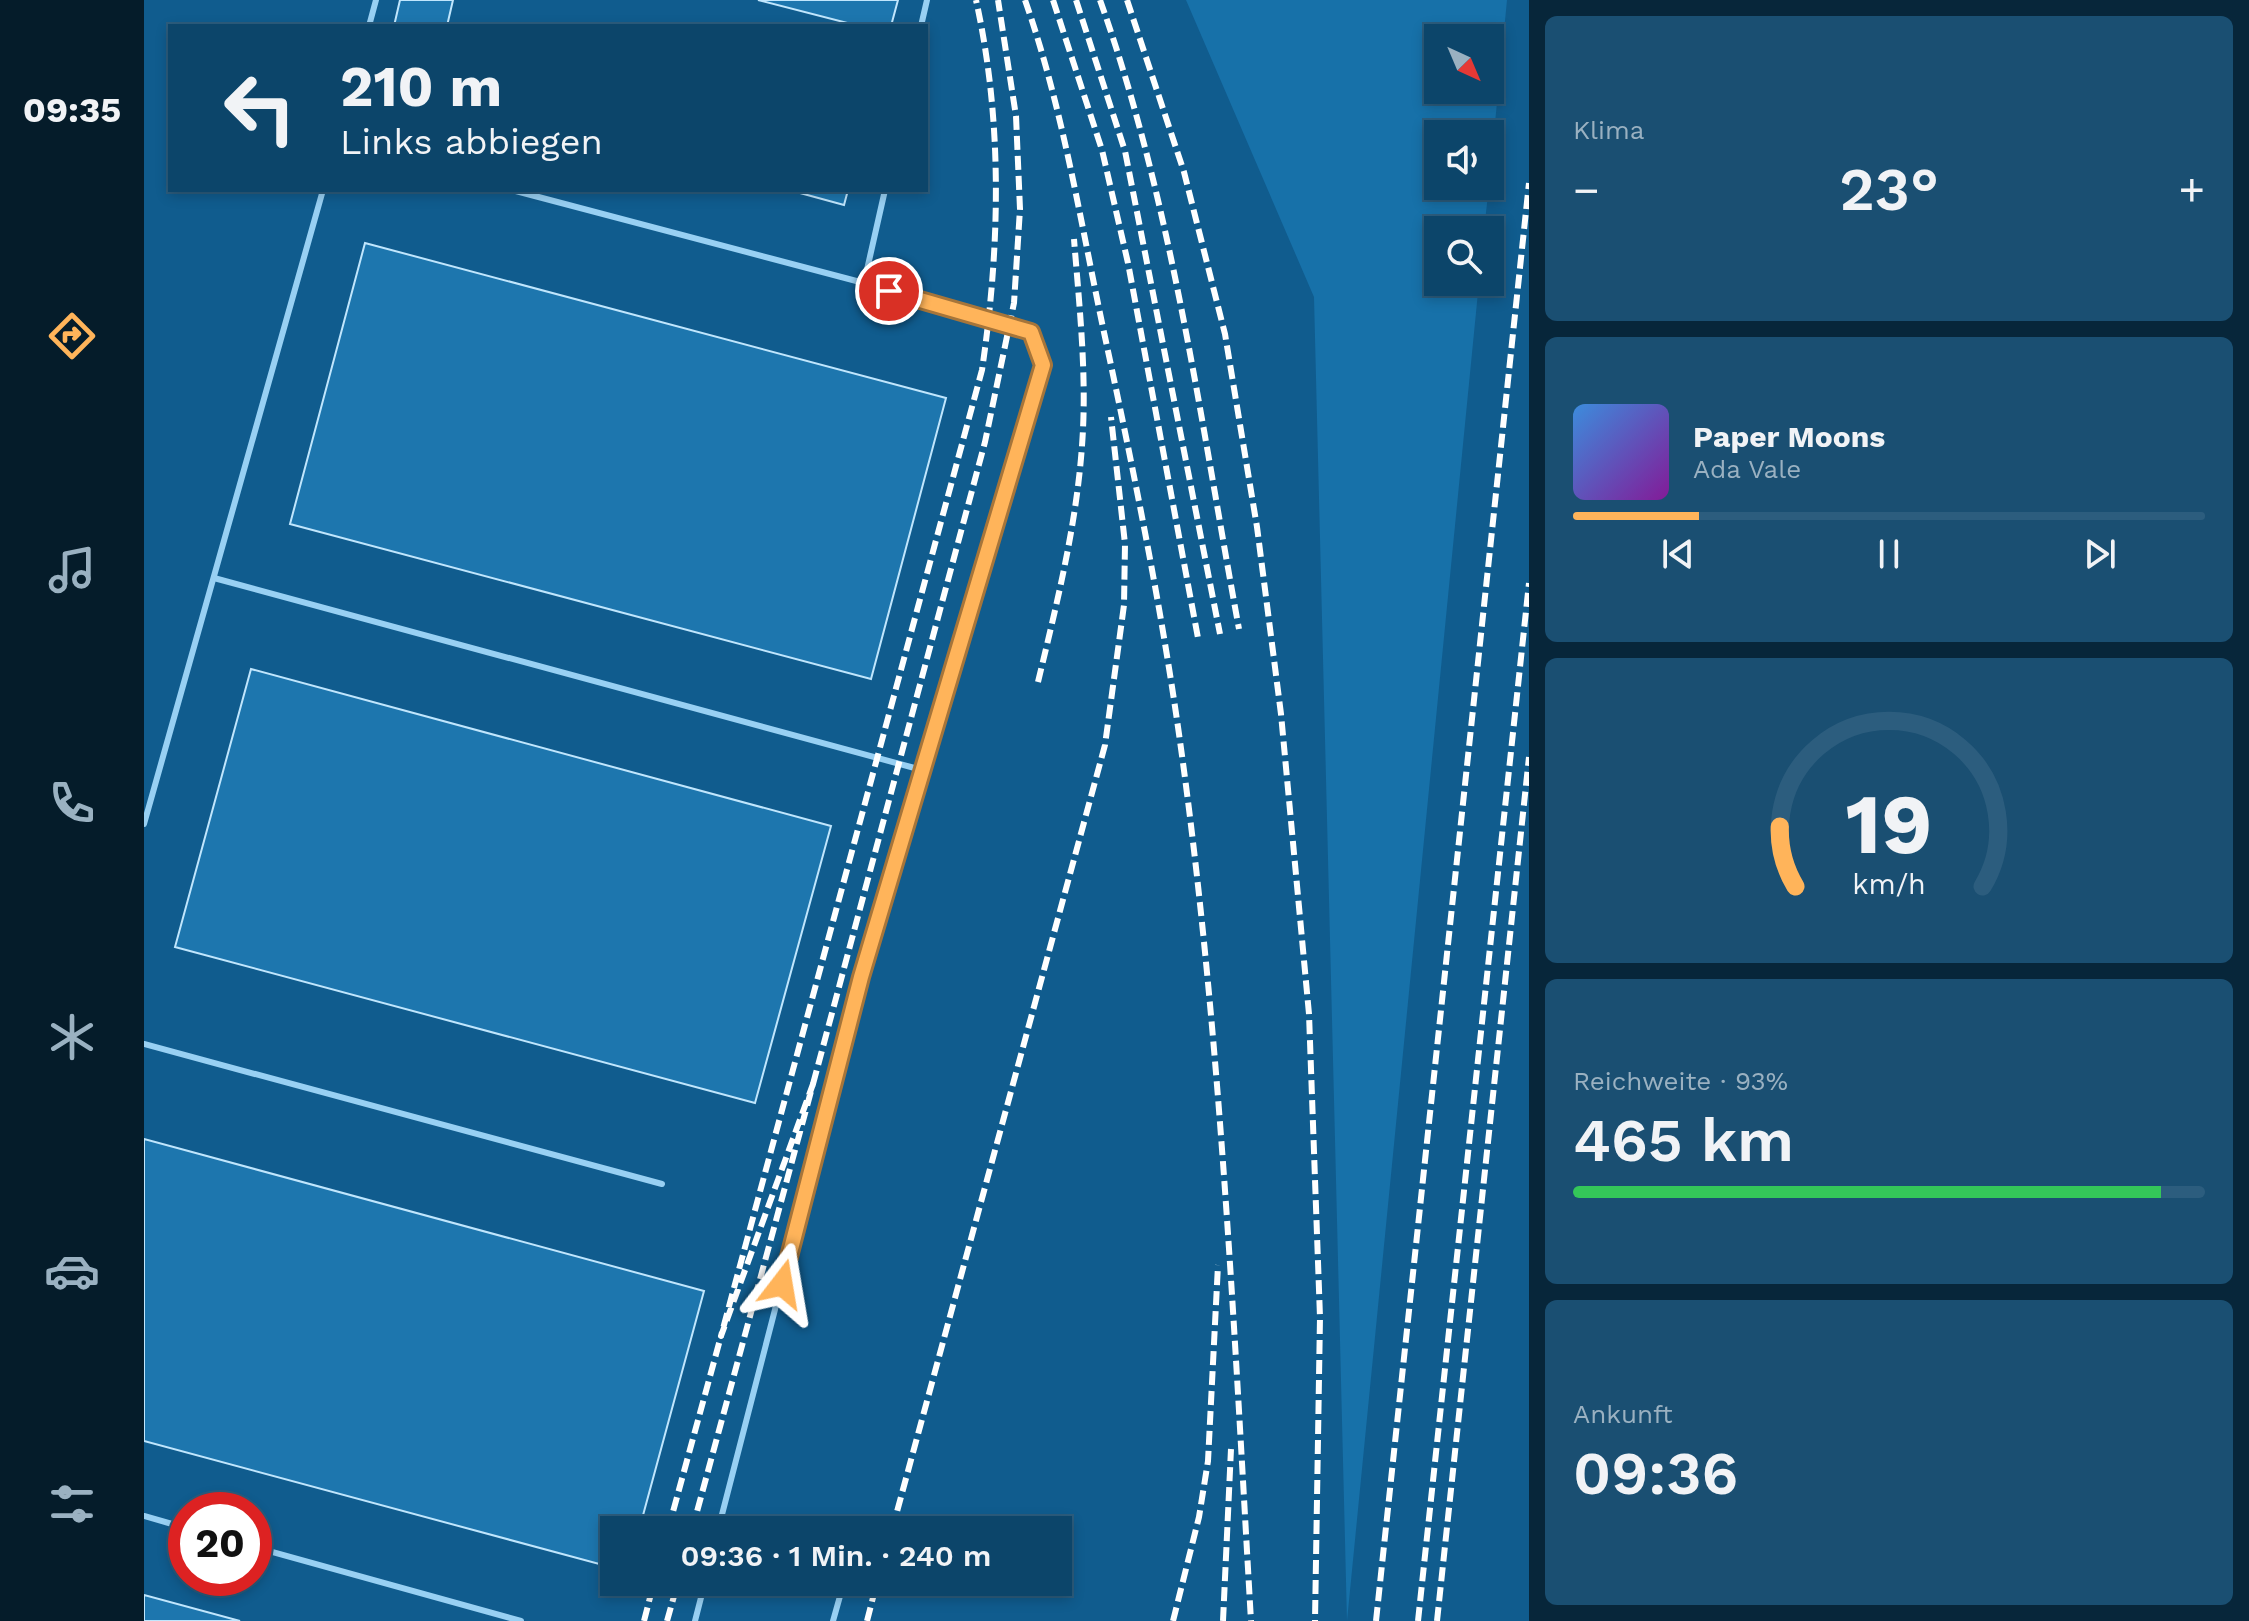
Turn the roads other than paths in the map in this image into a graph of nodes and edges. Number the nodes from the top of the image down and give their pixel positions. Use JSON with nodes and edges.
{"nodes":[{"id":1,"x":376,"y":0,"type":"edge"},
{"id":2,"x":927,"y":0,"type":"edge"},
{"id":3,"x":370,"y":24,"type":"edge"},
{"id":4,"x":921,"y":24,"type":"edge"},
{"id":5,"x":322,"y":192,"type":"edge"},
{"id":6,"x":520,"y":192,"type":"edge"},
{"id":7,"x":885,"y":192,"type":"edge"},
{"id":8,"x":864,"y":283,"type":"junction"},
{"id":9,"x":214,"y":578,"type":"junction"},
{"id":10,"x":922,"y":770,"type":"junction"},
{"id":11,"x":144,"y":824,"type":"edge"},
{"id":12,"x":144,"y":1044,"type":"edge"},
{"id":13,"x":662,"y":1184,"type":"dead end"},
{"id":14,"x":144,"y":1516,"type":"edge"},
{"id":15,"x":722,"y":1516,"type":"edge"},
{"id":16,"x":168,"y":1523,"type":"edge"},
{"id":17,"x":272,"y":1552,"type":"edge"},
{"id":18,"x":701,"y":1596,"type":"edge"},
{"id":19,"x":840,"y":1596,"type":"edge"},
{"id":20,"x":521,"y":1621,"type":"edge"},
{"id":21,"x":695,"y":1621,"type":"edge"},
{"id":22,"x":833,"y":1621,"type":"edge"}],
"edges":[{"from":1,"to":3,"type":"lane"},
{"from":2,"to":4,"type":"lane"},
{"from":5,"to":9,"type":"lane"},
{"from":6,"to":8,"type":"lane"},
{"from":7,"to":8,"type":"lane"},
{"from":8,"to":10,"type":"lane"},
{"from":9,"to":10,"type":"lane"},
{"from":9,"to":11,"type":"lane"},
{"from":10,"to":15,"type":"lane"},
{"from":12,"to":13,"type":"lane"},
{"from":14,"to":16,"type":"lane"},
{"from":17,"to":20,"type":"lane"},
{"from":18,"to":21,"type":"lane"},
{"from":19,"to":22,"type":"lane"}]}
